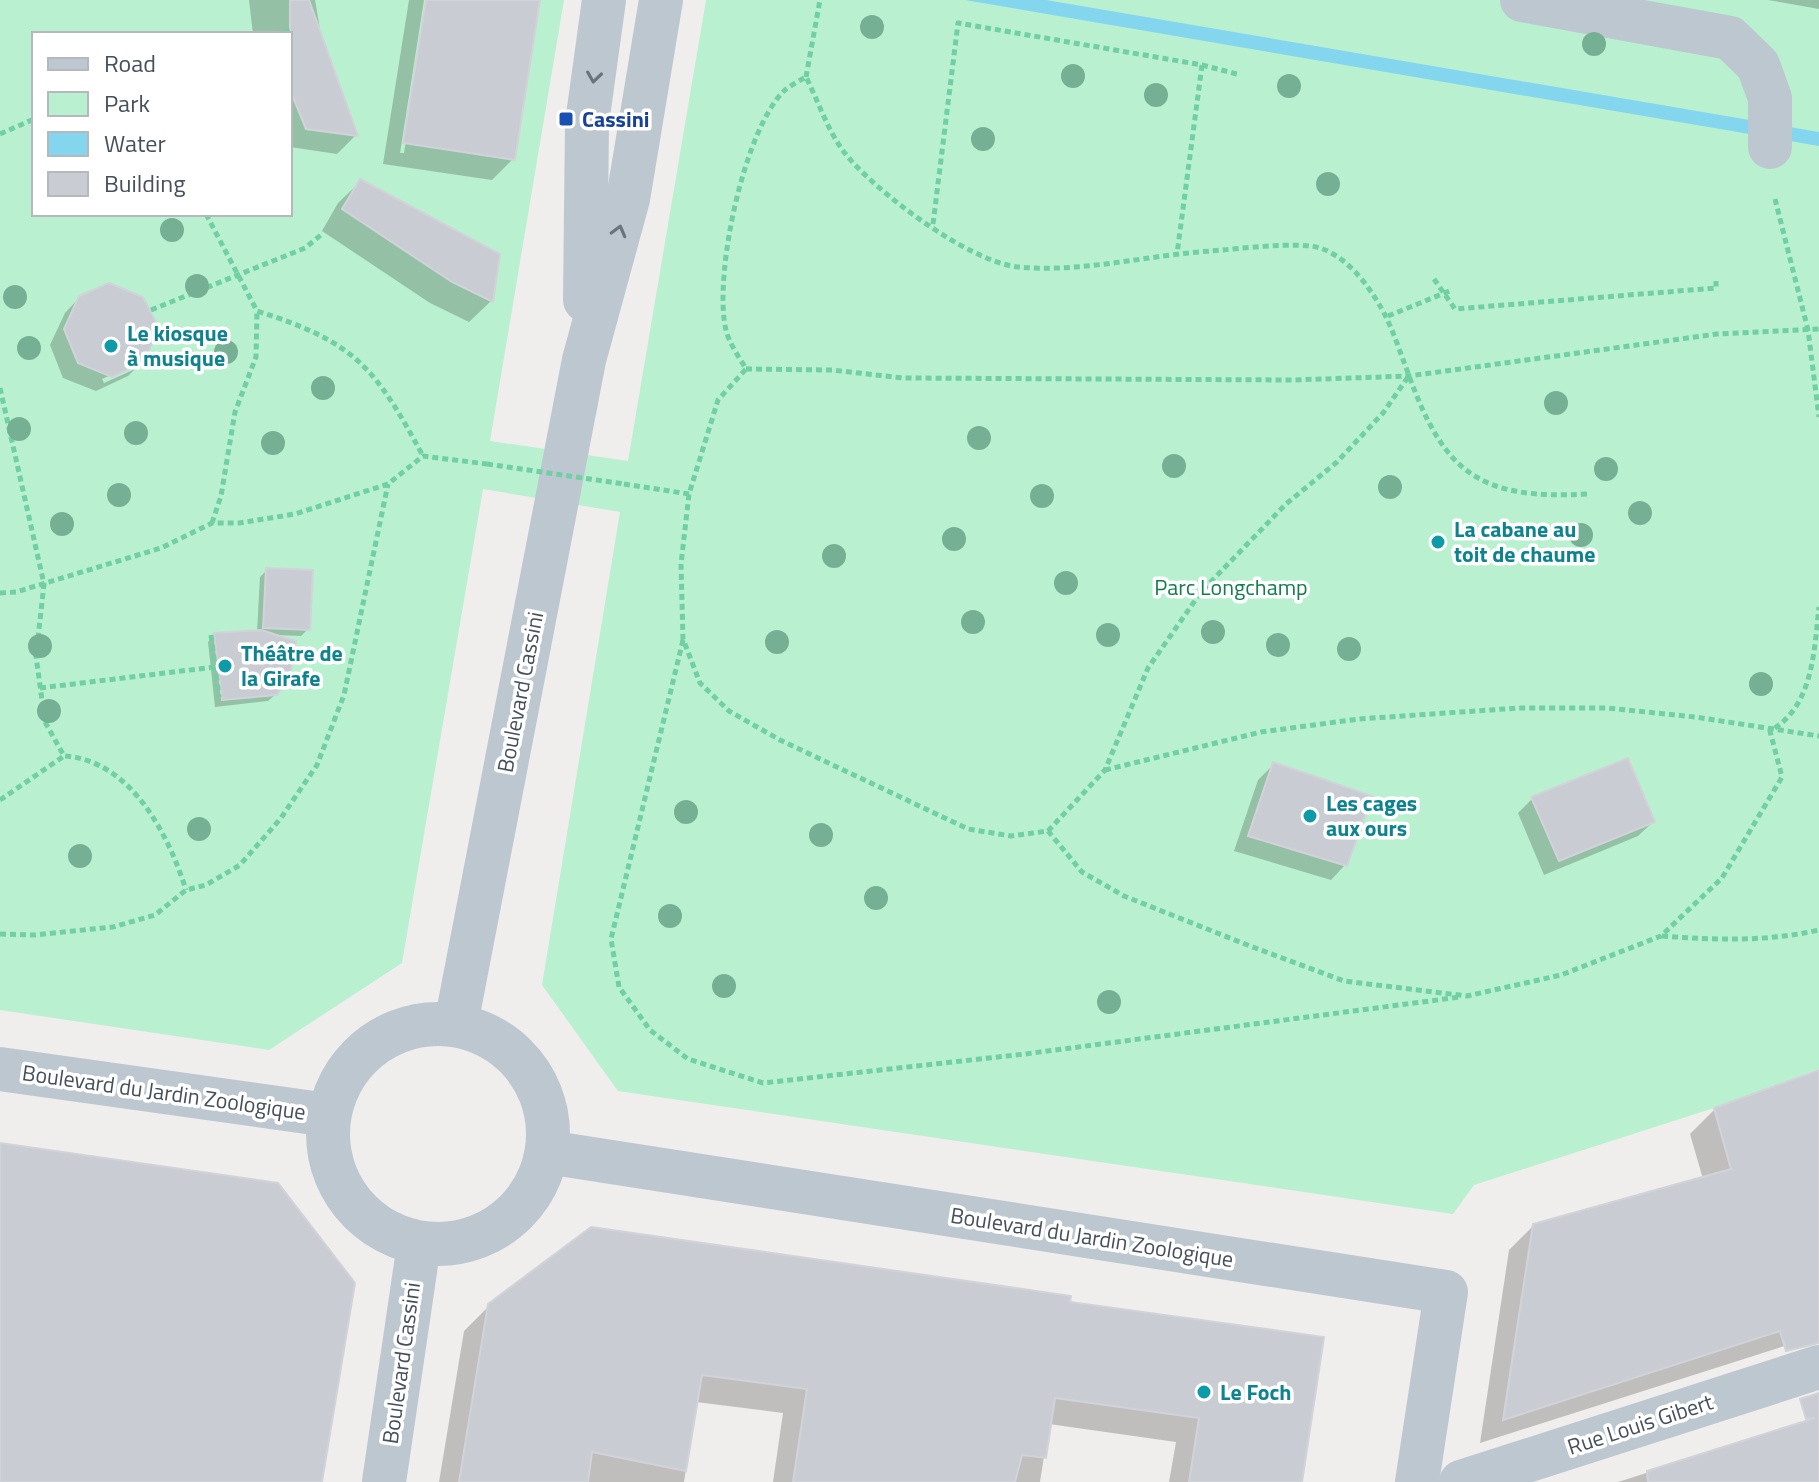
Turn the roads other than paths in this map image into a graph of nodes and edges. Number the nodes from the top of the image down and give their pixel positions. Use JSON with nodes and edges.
{"nodes":[{"id":1,"x":604,"y":0,"type":"edge"},
{"id":2,"x":661,"y":0,"type":"edge"},
{"id":3,"x":1522,"y":0,"type":"edge"},
{"id":4,"x":1770,"y":147,"type":"road end"},
{"id":5,"x":584,"y":360,"type":"junction"},
{"id":6,"x":456,"y":1024,"type":"junction"},
{"id":7,"x":0,"y":1069,"type":"edge"},
{"id":8,"x":328,"y":1115,"type":"junction"},
{"id":9,"x":547,"y":1152,"type":"junction"},
{"id":10,"x":419,"y":1244,"type":"junction"},
{"id":11,"x":1819,"y":1367,"type":"edge"},
{"id":12,"x":384,"y":1482,"type":"edge"},
{"id":13,"x":1417,"y":1482,"type":"edge"},
{"id":14,"x":1461,"y":1482,"type":"edge"}],
"edges":[{"from":1,"to":5,"type":"street","name":"Boulevard Cassini","one_way":true},
{"from":5,"to":2,"type":"street","name":"Boulevard Cassini","one_way":true},
{"from":3,"to":4,"type":"street"},
{"from":5,"to":6,"type":"street","name":"Boulevard Cassini"},
{"from":6,"to":8,"type":"street"},
{"from":6,"to":9,"type":"street"},
{"from":7,"to":8,"type":"street","name":"Boulevard du Jardin Zoologique"},
{"from":8,"to":10,"type":"street"},
{"from":9,"to":10,"type":"street"},
{"from":9,"to":13,"type":"street","name":"Boulevard du Jardin Zoologique"},
{"from":10,"to":12,"type":"street","name":"Boulevard Cassini"},
{"from":11,"to":14,"type":"street","name":"Rue Louis Gibert"}]}
